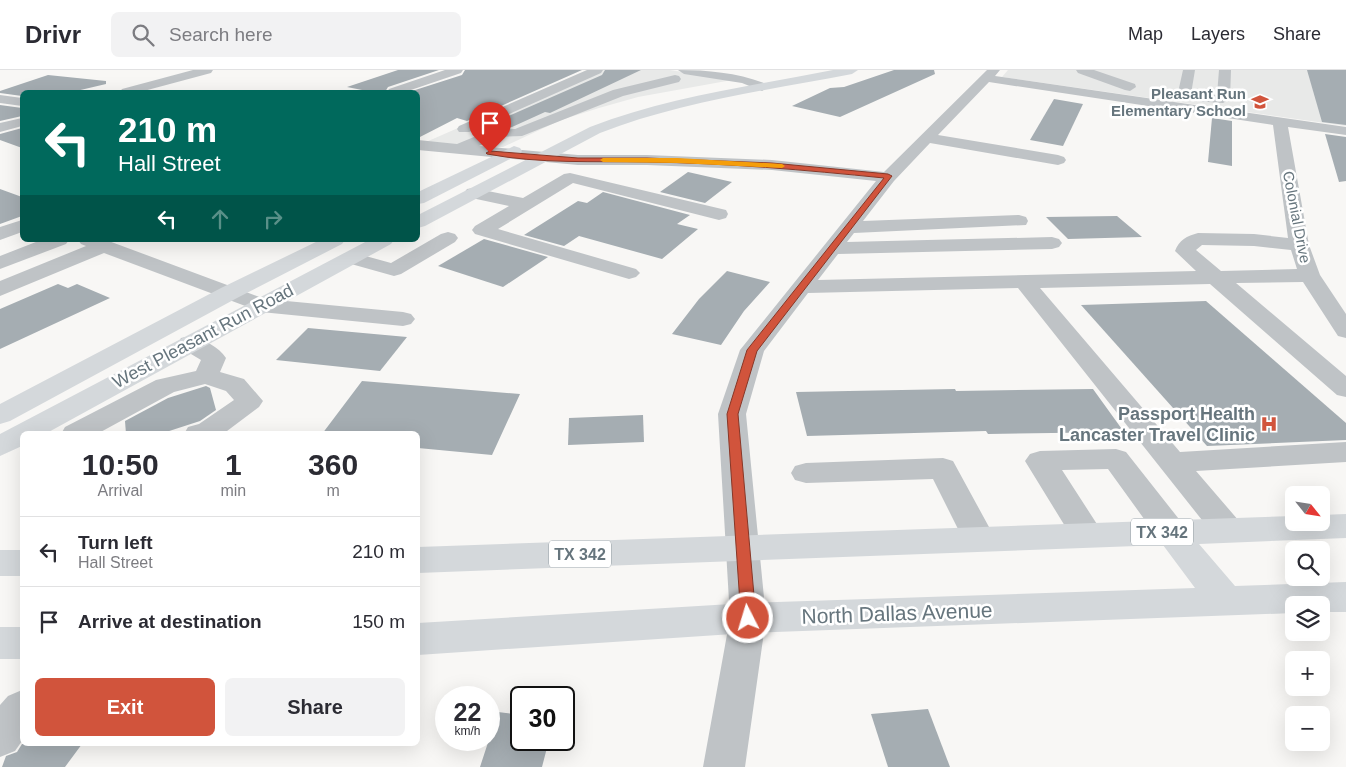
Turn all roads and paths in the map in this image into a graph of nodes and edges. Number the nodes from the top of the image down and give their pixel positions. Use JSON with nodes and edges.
{"nodes":[{"id":1,"x":207,"y":70,"type":"edge"},
{"id":2,"x":457,"y":70,"type":"edge"},
{"id":3,"x":597,"y":70,"type":"edge"},
{"id":4,"x":800,"y":70,"type":"edge"},
{"id":5,"x":852,"y":70,"type":"edge"},
{"id":6,"x":1082,"y":70,"type":"edge"},
{"id":7,"x":1189,"y":70,"type":"edge"},
{"id":8,"x":1225,"y":70,"type":"edge"},
{"id":9,"x":681,"y":73,"type":"edge"},
{"id":10,"x":990,"y":74,"type":"edge"},
{"id":11,"x":745,"y":80,"type":"junction"},
{"id":12,"x":699,"y":86,"type":"junction"},
{"id":13,"x":762,"y":87,"type":"junction"},
{"id":14,"x":134,"y":90,"type":"edge"},
{"id":15,"x":400,"y":90,"type":"edge"},
{"id":16,"x":1184,"y":98,"type":"junction"},
{"id":17,"x":0,"y":99,"type":"edge"},
{"id":18,"x":20,"y":102,"type":"edge"},
{"id":19,"x":1280,"y":121,"type":"junction"},
{"id":20,"x":20,"y":123,"type":"edge"},
{"id":21,"x":0,"y":128,"type":"edge"},
{"id":22,"x":1346,"y":131,"type":"edge"},
{"id":23,"x":928,"y":138,"type":"junction"},
{"id":24,"x":421,"y":146,"type":"edge"},
{"id":25,"x":458,"y":150,"type":"junction"},
{"id":26,"x":505,"y":154,"type":"junction"},
{"id":27,"x":540,"y":158,"type":"junction"},
{"id":28,"x":603,"y":160,"type":"junction"},
{"id":29,"x":1058,"y":160,"type":"dead end"},
{"id":30,"x":647,"y":165,"type":"junction"},
{"id":31,"x":623,"y":170,"type":"dead end"},
{"id":32,"x":888,"y":176,"type":"junction"},
{"id":33,"x":579,"y":179,"type":"junction"},
{"id":34,"x":473,"y":193,"type":"junction"},
{"id":35,"x":420,"y":197,"type":"edge"},
{"id":36,"x":525,"y":204,"type":"junction"},
{"id":37,"x":719,"y":214,"type":"dead end"},
{"id":38,"x":420,"y":221,"type":"edge"},
{"id":39,"x":1019,"y":221,"type":"dead end"},
{"id":40,"x":20,"y":227,"type":"edge"},
{"id":41,"x":848,"y":227,"type":"junction"},
{"id":42,"x":0,"y":234,"type":"edge"},
{"id":43,"x":448,"y":238,"type":"dead end"},
{"id":44,"x":54,"y":242,"type":"edge"},
{"id":45,"x":331,"y":242,"type":"edge"},
{"id":46,"x":380,"y":242,"type":"edge"},
{"id":47,"x":96,"y":243,"type":"edge"},
{"id":48,"x":1052,"y":243,"type":"dead end"},
{"id":49,"x":1299,"y":245,"type":"junction"},
{"id":50,"x":832,"y":248,"type":"junction"},
{"id":51,"x":350,"y":258,"type":"junction"},
{"id":52,"x":0,"y":263,"type":"edge"},
{"id":53,"x":629,"y":273,"type":"dead end"},
{"id":54,"x":1309,"y":275,"type":"junction"},
{"id":55,"x":1215,"y":277,"type":"junction"},
{"id":56,"x":1024,"y":282,"type":"junction"},
{"id":57,"x":800,"y":287,"type":"junction"},
{"id":58,"x":0,"y":289,"type":"edge"},
{"id":59,"x":229,"y":293,"type":"junction"},
{"id":60,"x":262,"y":305,"type":"junction"},
{"id":61,"x":403,"y":319,"type":"dead end"},
{"id":62,"x":1346,"y":331,"type":"edge"},
{"id":63,"x":190,"y":343,"type":"junction"},
{"id":64,"x":145,"y":366,"type":"junction"},
{"id":65,"x":206,"y":376,"type":"junction"},
{"id":66,"x":180,"y":382,"type":"junction"},
{"id":67,"x":1346,"y":389,"type":"edge"},
{"id":68,"x":0,"y":414,"type":"edge"},
{"id":69,"x":29,"y":431,"type":"edge"},
{"id":70,"x":81,"y":431,"type":"edge"},
{"id":71,"x":206,"y":431,"type":"edge"},
{"id":72,"x":20,"y":436,"type":"edge"},
{"id":73,"x":0,"y":446,"type":"edge"},
{"id":74,"x":1346,"y":452,"type":"edge"},
{"id":75,"x":1173,"y":462,"type":"junction"},
{"id":76,"x":806,"y":473,"type":"dead end"},
{"id":77,"x":1346,"y":526,"type":"edge"},
{"id":78,"x":1228,"y":530,"type":"junction"},
{"id":79,"x":1171,"y":532,"type":"junction"},
{"id":80,"x":1088,"y":534,"type":"junction"},
{"id":81,"x":979,"y":538,"type":"junction"},
{"id":82,"x":743,"y":547,"type":"junction"},
{"id":83,"x":420,"y":560,"type":"edge"},
{"id":84,"x":0,"y":562,"type":"edge"},
{"id":85,"x":20,"y":563,"type":"edge"},
{"id":86,"x":1346,"y":596,"type":"edge"},
{"id":87,"x":1226,"y":601,"type":"junction"},
{"id":88,"x":748,"y":618,"type":"junction"},
{"id":89,"x":420,"y":639,"type":"edge"},
{"id":90,"x":0,"y":643,"type":"edge"},
{"id":91,"x":20,"y":643,"type":"edge"},
{"id":92,"x":20,"y":711,"type":"edge"},
{"id":93,"x":0,"y":736,"type":"edge"},
{"id":94,"x":724,"y":767,"type":"edge"}],
"edges":[{"from":1,"to":14,"type":"street"},
{"from":2,"to":15,"type":"street"},
{"from":3,"to":24,"type":"street"},
{"from":4,"to":11,"type":"main road"},
{"from":5,"to":13,"type":"main road"},
{"from":6,"to":16,"type":"street"},
{"from":7,"to":16,"type":"street"},
{"from":8,"to":16,"type":"street"},
{"from":9,"to":11,"type":"street"},
{"from":9,"to":12,"type":"street"},
{"from":9,"to":25,"type":"street"},
{"from":10,"to":19,"type":"street"},
{"from":10,"to":23,"type":"street"},
{"from":11,"to":12,"type":"main road"},
{"from":11,"to":13,"type":"street"},
{"from":12,"to":26,"type":"main road"},
{"from":13,"to":27,"type":"main road"},
{"from":17,"to":18,"type":"street"},
{"from":19,"to":22,"type":"street"},
{"from":19,"to":49,"type":"street","name":"Colonial Drive"},
{"from":20,"to":21,"type":"street"},
{"from":23,"to":29,"type":"street"},
{"from":23,"to":32,"type":"street"},
{"from":24,"to":25,"type":"street"},
{"from":25,"to":26,"type":"street"},
{"from":26,"to":27,"type":"street"},
{"from":26,"to":35,"type":"main road"},
{"from":27,"to":28,"type":"street"},
{"from":27,"to":34,"type":"main road"},
{"from":28,"to":30,"type":"street"},
{"from":28,"to":33,"type":"street"},
{"from":30,"to":31,"type":"street"},
{"from":30,"to":32,"type":"street"},
{"from":32,"to":41,"type":"street"},
{"from":33,"to":36,"type":"street"},
{"from":33,"to":37,"type":"street"},
{"from":34,"to":36,"type":"street"},
{"from":34,"to":38,"type":"main road"},
{"from":36,"to":53,"type":"street"},
{"from":39,"to":41,"type":"street"},
{"from":40,"to":42,"type":"street"},
{"from":41,"to":50,"type":"street"},
{"from":43,"to":51,"type":"street"},
{"from":44,"to":52,"type":"street"},
{"from":45,"to":59,"type":"main road","name":"West Pleasant Run Road"},
{"from":46,"to":51,"type":"main road","name":"West Pleasant Run Road"},
{"from":47,"to":58,"type":"street"},
{"from":47,"to":59,"type":"street"},
{"from":48,"to":50,"type":"street"},
{"from":49,"to":54,"type":"street","name":"Colonial Drive"},
{"from":49,"to":55,"type":"street"},
{"from":50,"to":57,"type":"street"},
{"from":51,"to":60,"type":"main road","name":"West Pleasant Run Road"},
{"from":54,"to":55,"type":"street"},
{"from":54,"to":62,"type":"street","name":"Colonial Drive"},
{"from":55,"to":56,"type":"street"},
{"from":55,"to":67,"type":"street"},
{"from":56,"to":57,"type":"street"},
{"from":56,"to":75,"type":"street"},
{"from":57,"to":82,"type":"street"},
{"from":59,"to":60,"type":"street"},
{"from":59,"to":68,"type":"main road","name":"West Pleasant Run Road"},
{"from":60,"to":61,"type":"street"},
{"from":60,"to":63,"type":"main road","name":"West Pleasant Run Road"},
{"from":63,"to":64,"type":"main road","name":"West Pleasant Run Road"},
{"from":63,"to":65,"type":"street"},
{"from":64,"to":66,"type":"street"},
{"from":64,"to":69,"type":"main road","name":"West Pleasant Run Road"},
{"from":65,"to":66,"type":"street"},
{"from":65,"to":71,"type":"street"},
{"from":66,"to":70,"type":"street"},
{"from":72,"to":73,"type":"main road","name":"West Pleasant Run Road"},
{"from":74,"to":75,"type":"street"},
{"from":75,"to":78,"type":"street"},
{"from":76,"to":81,"type":"street"},
{"from":77,"to":78,"type":"main road","number":"TX 342"},
{"from":78,"to":79,"type":"main road","number":"TX 342"},
{"from":79,"to":80,"type":"main road","number":"TX 342"},
{"from":79,"to":80,"type":"street"},
{"from":79,"to":87,"type":"main road"},
{"from":80,"to":81,"type":"main road","number":"TX 342"},
{"from":81,"to":82,"type":"main road","number":"TX 342"},
{"from":82,"to":83,"type":"main road","number":"TX 342"},
{"from":82,"to":88,"type":"street"},
{"from":84,"to":85,"type":"main road"},
{"from":86,"to":87,"type":"main road","name":"North Dallas Avenue"},
{"from":87,"to":88,"type":"main road","name":"North Dallas Avenue"},
{"from":88,"to":89,"type":"main road","name":"North Dallas Avenue"},
{"from":88,"to":94,"type":"street"},
{"from":90,"to":91,"type":"main road"},
{"from":92,"to":93,"type":"street"}]}
